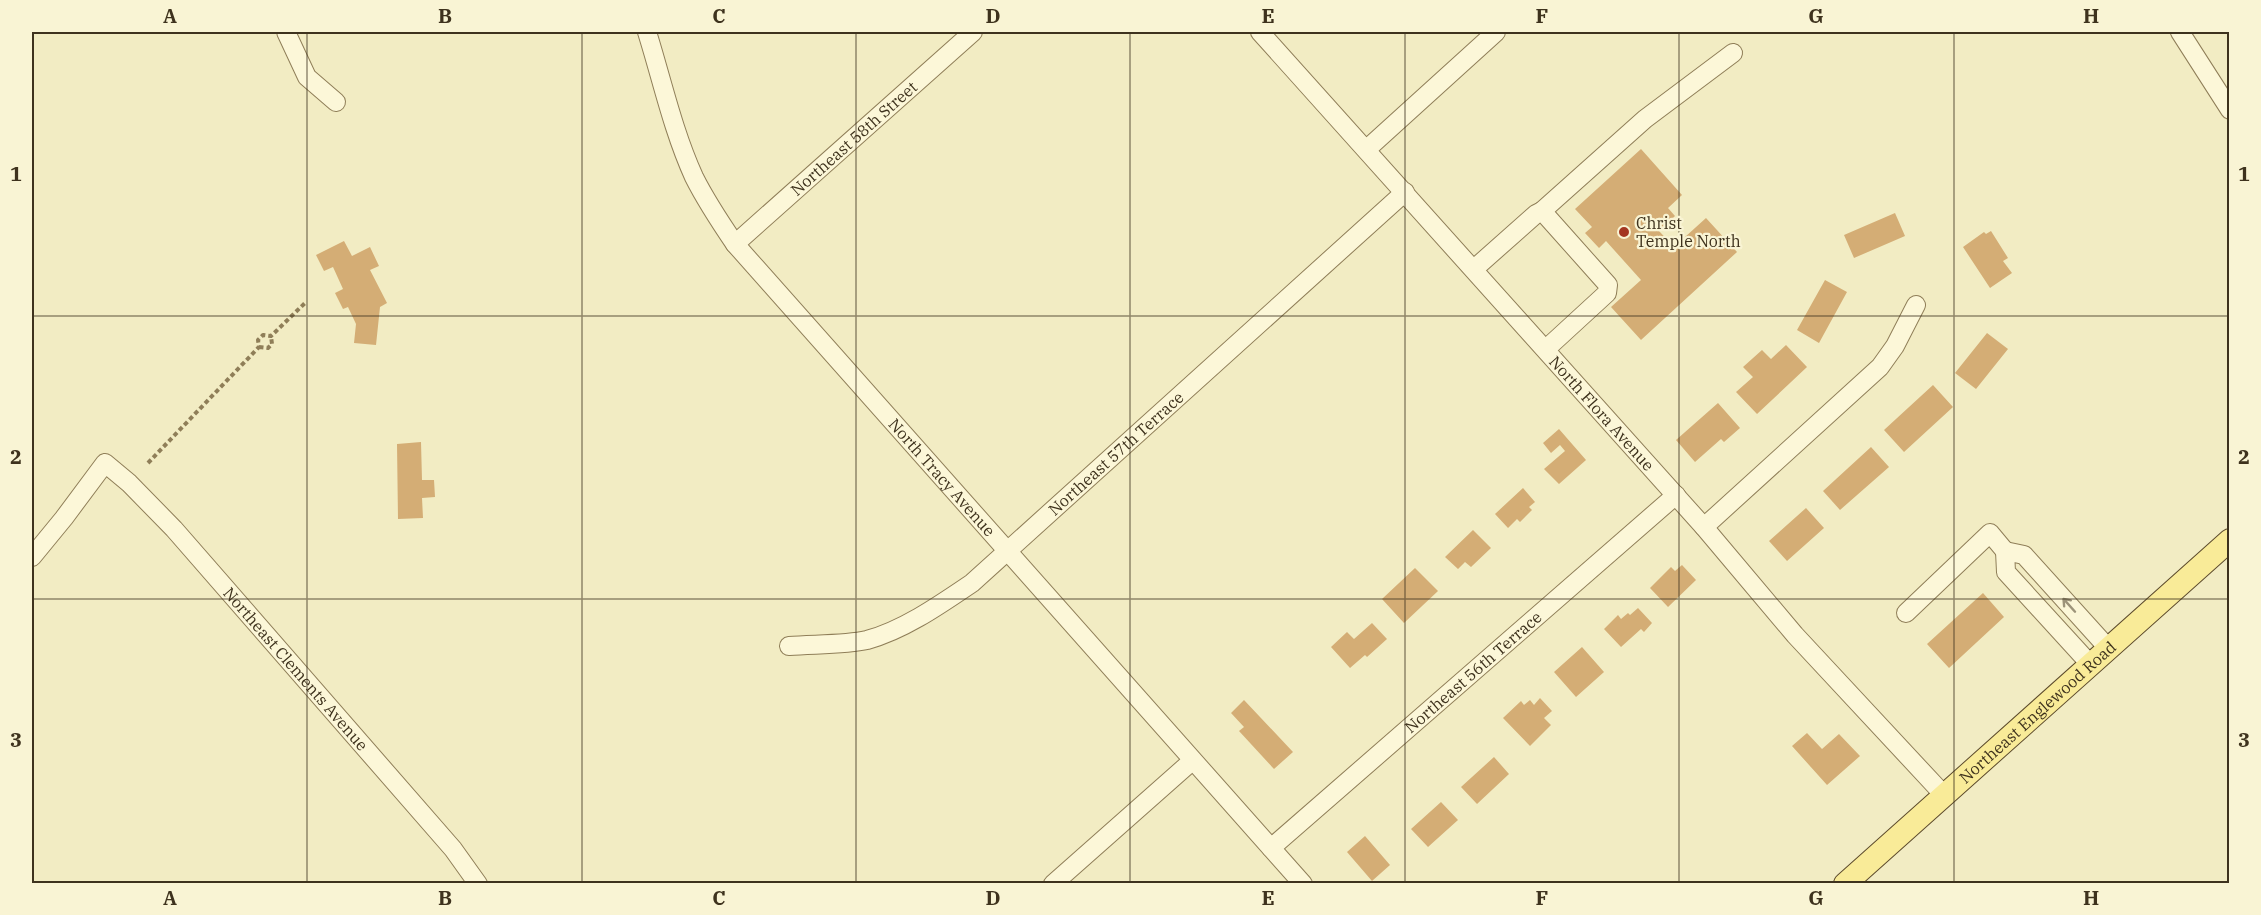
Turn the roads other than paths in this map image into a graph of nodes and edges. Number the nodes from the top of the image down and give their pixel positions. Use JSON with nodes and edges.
{"nodes":[{"id":1,"x":286,"y":32,"type":"edge"},
{"id":2,"x":647,"y":32,"type":"edge"},
{"id":3,"x":973,"y":32,"type":"edge"},
{"id":4,"x":1260,"y":32,"type":"edge"},
{"id":5,"x":1496,"y":32,"type":"edge"},
{"id":6,"x":2180,"y":32,"type":"edge"},
{"id":7,"x":1732,"y":53,"type":"dead end"},
{"id":8,"x":336,"y":102,"type":"dead end"},
{"id":9,"x":2229,"y":110,"type":"edge"},
{"id":10,"x":1367,"y":149,"type":"junction"},
{"id":11,"x":1405,"y":192,"type":"junction"},
{"id":12,"x":1542,"y":211,"type":"junction"},
{"id":13,"x":735,"y":244,"type":"junction"},
{"id":14,"x":1474,"y":269,"type":"junction"},
{"id":15,"x":1916,"y":305,"type":"dead end"},
{"id":16,"x":1546,"y":349,"type":"junction"},
{"id":17,"x":1676,"y":495,"type":"junction"},
{"id":18,"x":1704,"y":527,"type":"junction"},
{"id":19,"x":2229,"y":540,"type":"edge"},
{"id":20,"x":2005,"y":550,"type":"junction"},
{"id":21,"x":1009,"y":551,"type":"junction"},
{"id":22,"x":32,"y":557,"type":"edge"},
{"id":23,"x":1906,"y":613,"type":"dead end"},
{"id":24,"x":789,"y":646,"type":"dead end"},
{"id":25,"x":2108,"y":648,"type":"junction"},
{"id":26,"x":2090,"y":664,"type":"junction"},
{"id":27,"x":1192,"y":761,"type":"junction"},
{"id":28,"x":1943,"y":795,"type":"junction"},
{"id":29,"x":1271,"y":848,"type":"junction"},
{"id":30,"x":478,"y":884,"type":"edge"},
{"id":31,"x":1053,"y":884,"type":"edge"},
{"id":32,"x":1303,"y":884,"type":"edge"},
{"id":33,"x":1845,"y":884,"type":"edge"}],
"edges":[{"from":1,"to":8,"type":"street"},
{"from":2,"to":13,"type":"street","name":"North Tracy Avenue"},
{"from":3,"to":13,"type":"street","name":"Northeast 58th Street"},
{"from":4,"to":10,"type":"street","name":"North Flora Avenue"},
{"from":5,"to":10,"type":"street"},
{"from":6,"to":9,"type":"street"},
{"from":7,"to":12,"type":"street"},
{"from":10,"to":11,"type":"street","name":"North Flora Avenue"},
{"from":11,"to":14,"type":"street","name":"North Flora Avenue"},
{"from":11,"to":21,"type":"street","name":"Northeast 57th Terrace"},
{"from":12,"to":14,"type":"street"},
{"from":12,"to":16,"type":"street"},
{"from":13,"to":21,"type":"street","name":"North Tracy Avenue"},
{"from":14,"to":16,"type":"street","name":"North Flora Avenue"},
{"from":15,"to":18,"type":"street"},
{"from":16,"to":17,"type":"street","name":"North Flora Avenue"},
{"from":17,"to":18,"type":"street","name":"North Flora Avenue"},
{"from":17,"to":29,"type":"street","name":"Northeast 56th Terrace"},
{"from":18,"to":28,"type":"street","name":"North Flora Avenue"},
{"from":19,"to":25,"type":"main road","name":"Northeast Englewood Road"},
{"from":20,"to":23,"type":"street"},
{"from":25,"to":20,"type":"street","one_way":true},
{"from":20,"to":26,"type":"street"},
{"from":21,"to":24,"type":"street","name":"Northeast 57th Terrace"},
{"from":21,"to":27,"type":"street","name":"North Tracy Avenue"},
{"from":22,"to":30,"type":"street","name":"Northeast Clements Avenue"},
{"from":25,"to":26,"type":"main road","name":"Northeast Englewood Road"},
{"from":26,"to":28,"type":"main road","name":"Northeast Englewood Road"},
{"from":27,"to":29,"type":"street","name":"North Tracy Avenue"},
{"from":27,"to":31,"type":"street"},
{"from":28,"to":33,"type":"main road","name":"Northeast Englewood Road"},
{"from":29,"to":32,"type":"street","name":"North Tracy Avenue"}]}
